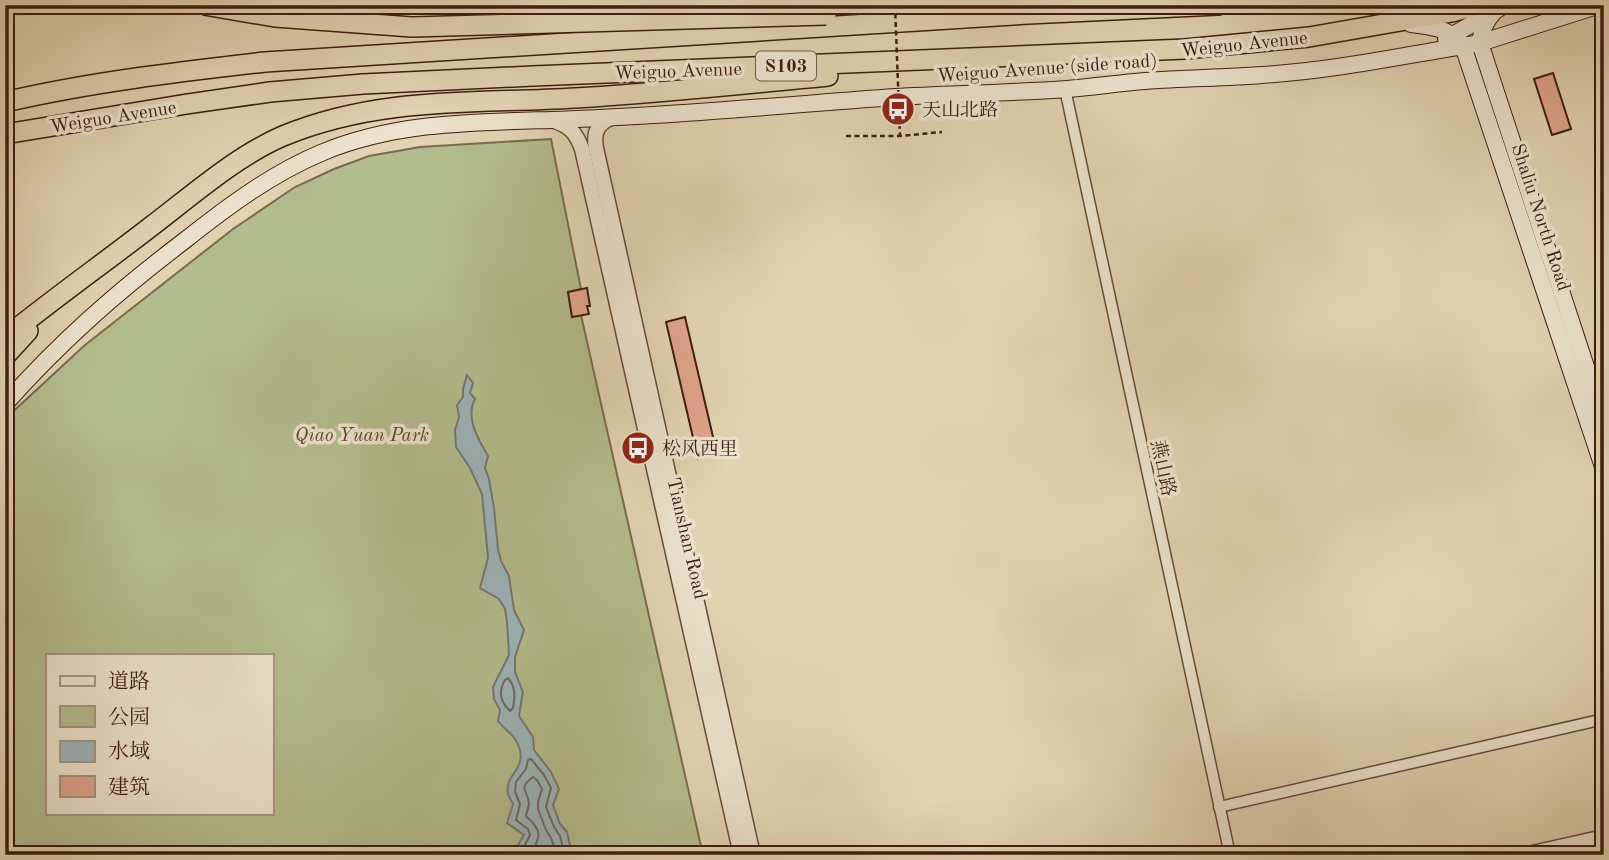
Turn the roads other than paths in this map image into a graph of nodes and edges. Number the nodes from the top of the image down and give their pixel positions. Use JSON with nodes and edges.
{"nodes":[{"id":1,"x":204,"y":5,"type":"edge"},
{"id":2,"x":314,"y":5,"type":"edge"},
{"id":3,"x":533,"y":5,"type":"edge"},
{"id":4,"x":1218,"y":5,"type":"edge"},
{"id":5,"x":1600,"y":5,"type":"edge"},
{"id":6,"x":524,"y":6,"type":"edge"},
{"id":7,"x":1492,"y":7,"type":"edge"},
{"id":8,"x":1022,"y":9,"type":"edge"},
{"id":9,"x":1398,"y":22,"type":"junction"},
{"id":10,"x":1458,"y":41,"type":"junction"},
{"id":11,"x":1480,"y":43,"type":"junction"},
{"id":12,"x":1024,"y":56,"type":"junction"},
{"id":13,"x":1065,"y":89,"type":"junction"},
{"id":14,"x":5,"y":102,"type":"edge"},
{"id":15,"x":614,"y":117,"type":"junction"},
{"id":16,"x":553,"y":120,"type":"junction"},
{"id":17,"x":5,"y":134,"type":"edge"},
{"id":18,"x":61,"y":295,"type":"junction"},
{"id":19,"x":5,"y":338,"type":"edge"},
{"id":20,"x":5,"y":356,"type":"edge"},
{"id":21,"x":5,"y":404,"type":"edge"},
{"id":22,"x":1604,"y":422,"type":"edge"},
{"id":23,"x":1604,"y":470,"type":"edge"},
{"id":24,"x":1604,"y":719,"type":"edge"},
{"id":25,"x":1219,"y":807,"type":"junction"},
{"id":26,"x":1604,"y":837,"type":"edge"},
{"id":27,"x":1604,"y":845,"type":"edge"},
{"id":28,"x":741,"y":855,"type":"edge"},
{"id":29,"x":753,"y":855,"type":"edge"},
{"id":30,"x":1230,"y":855,"type":"edge"},
{"id":31,"x":1524,"y":855,"type":"edge"},
{"id":32,"x":1560,"y":855,"type":"edge"}],
"edges":[{"from":1,"to":8,"type":"highway","bridge":true},
{"from":2,"to":6,"type":"main road"},
{"from":3,"to":6,"type":"main road"},
{"from":4,"to":8,"type":"highway","name":"Weiguo Avenue","number":"S103"},
{"from":5,"to":11,"type":"main road","name":"Weiguo Avenue (side road)"},
{"from":7,"to":9,"type":"highway","name":"Weiguo Avenue","number":"S103"},
{"from":7,"to":10,"type":"main road"},
{"from":7,"to":11,"type":"main road"},
{"from":8,"to":14,"type":"highway","name":"Weiguo Avenue","number":"S103"},
{"from":9,"to":10,"type":"main road"},
{"from":9,"to":12,"type":"highway","name":"Weiguo Avenue","number":"S103"},
{"from":10,"to":11,"type":"main road","name":"Weiguo Avenue (side road)"},
{"from":10,"to":13,"type":"main road","name":"Weiguo Avenue (side road)"},
{"from":10,"to":23,"type":"main road","name":"Shaliu North Road"},
{"from":11,"to":22,"type":"main road"},
{"from":12,"to":17,"type":"highway","name":"Weiguo Avenue","number":"S103"},
{"from":12,"to":18,"type":"highway"},
{"from":13,"to":15,"type":"main road","name":"Weiguo Avenue (side road)"},
{"from":13,"to":25,"type":"street","name":"燕山路"},
{"from":15,"to":16,"type":"main road"},
{"from":15,"to":29,"type":"street","name":"Tianshan Road"},
{"from":16,"to":21,"type":"main road"},
{"from":16,"to":28,"type":"street","name":"Tianshan Road"},
{"from":18,"to":19,"type":"highway"},
{"from":18,"to":20,"type":"highway"},
{"from":24,"to":25,"type":"street"},
{"from":25,"to":30,"type":"street","name":"燕山路"},
{"from":26,"to":31,"type":"street"},
{"from":27,"to":32,"type":"street"}]}
